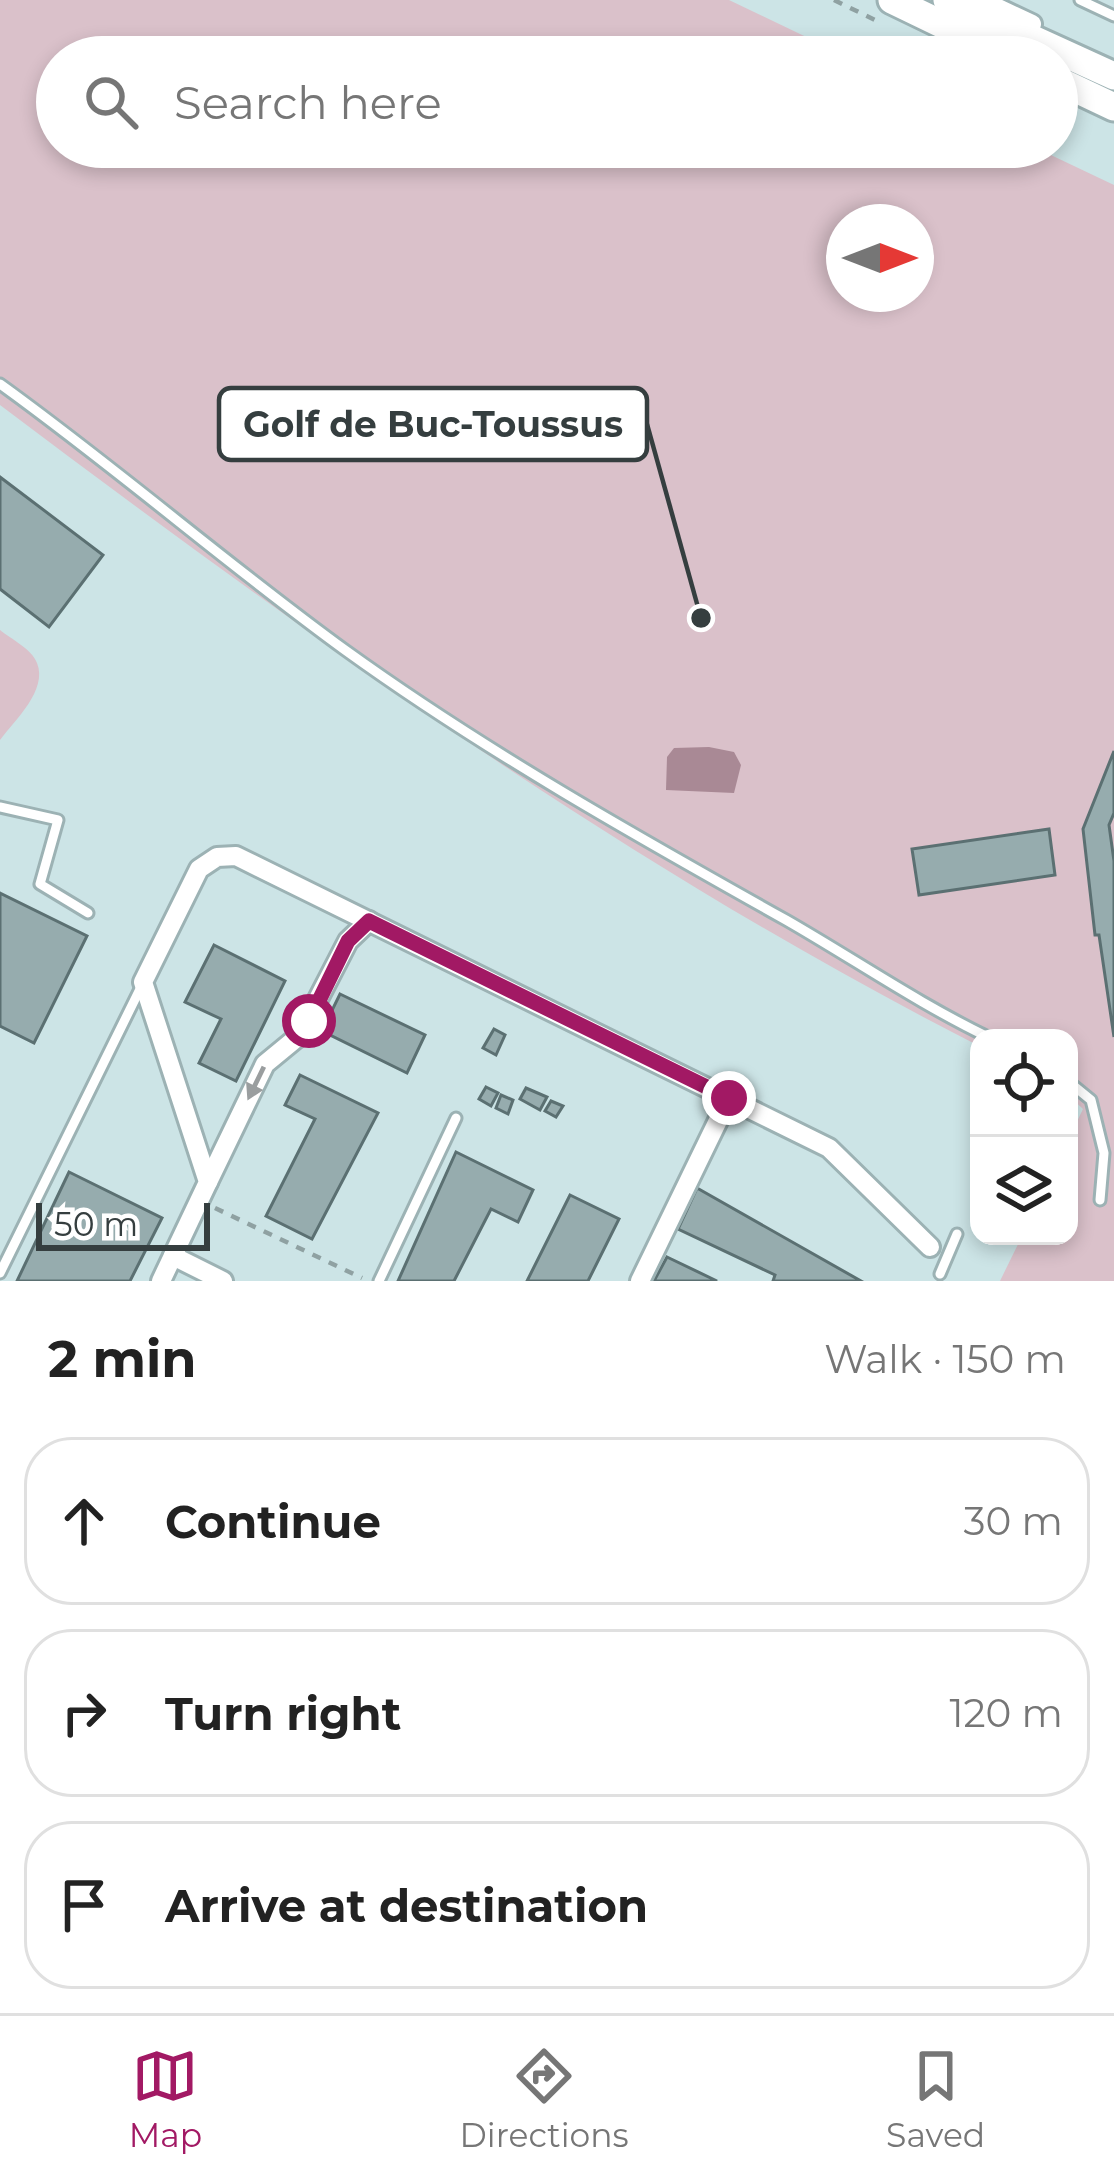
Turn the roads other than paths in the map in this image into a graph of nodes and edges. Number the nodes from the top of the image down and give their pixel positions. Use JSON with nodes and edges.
{"nodes":[{"id":1,"x":892,"y":0,"type":"edge"},
{"id":2,"x":947,"y":0,"type":"edge"},
{"id":3,"x":981,"y":0,"type":"edge"},
{"id":4,"x":1080,"y":0,"type":"edge"},
{"id":5,"x":1114,"y":16,"type":"edge"},
{"id":6,"x":967,"y":36,"type":"edge"},
{"id":7,"x":1026,"y":36,"type":"edge"},
{"id":8,"x":1056,"y":36,"type":"edge"},
{"id":9,"x":1078,"y":49,"type":"edge"},
{"id":10,"x":1101,"y":70,"type":"edge"},
{"id":11,"x":1078,"y":90,"type":"edge"},
{"id":12,"x":1114,"y":107,"type":"edge"},
{"id":13,"x":0,"y":384,"type":"edge"},
{"id":14,"x":0,"y":807,"type":"edge"},
{"id":15,"x":88,"y":913,"type":"dead end"},
{"id":16,"x":369,"y":921,"type":"junction"},
{"id":17,"x":143,"y":982,"type":"junction"},
{"id":18,"x":971,"y":1029,"type":"edge"},
{"id":19,"x":1078,"y":1089,"type":"edge"},
{"id":20,"x":729,"y":1098,"type":"junction"},
{"id":21,"x":456,"y":1118,"type":"dead end"},
{"id":22,"x":204,"y":1191,"type":"junction"},
{"id":23,"x":1100,"y":1200,"type":"dead end"},
{"id":24,"x":957,"y":1234,"type":"dead end"},
{"id":25,"x":930,"y":1246,"type":"joint"},
{"id":26,"x":173,"y":1256,"type":"junction"},
{"id":27,"x":0,"y":1273,"type":"edge"},
{"id":28,"x":939,"y":1277,"type":"edge"},
{"id":29,"x":161,"y":1281,"type":"edge"},
{"id":30,"x":223,"y":1281,"type":"edge"},
{"id":31,"x":380,"y":1281,"type":"edge"},
{"id":32,"x":640,"y":1281,"type":"edge"}],
"edges":[{"from":1,"to":6,"type":"main road"},
{"from":2,"to":7,"type":"main road"},
{"from":3,"to":8,"type":"street"},
{"from":4,"to":5,"type":"lane"},
{"from":9,"to":10,"type":"street"},
{"from":11,"to":12,"type":"main road"},
{"from":13,"to":18,"type":"lane"},
{"from":14,"to":15,"type":"lane"},
{"from":16,"to":17,"type":"street"},
{"from":16,"to":20,"type":"street"},
{"from":16,"to":22,"type":"street","one_way":true},
{"from":17,"to":22,"type":"street"},
{"from":17,"to":27,"type":"lane"},
{"from":19,"to":23,"type":"lane"},
{"from":20,"to":25,"type":"street"},
{"from":20,"to":32,"type":"street"},
{"from":21,"to":31,"type":"lane"},
{"from":22,"to":26,"type":"street"},
{"from":24,"to":28,"type":"lane"},
{"from":25,"to":28,"type":"lane"},
{"from":26,"to":29,"type":"street"},
{"from":26,"to":30,"type":"street"}]}
